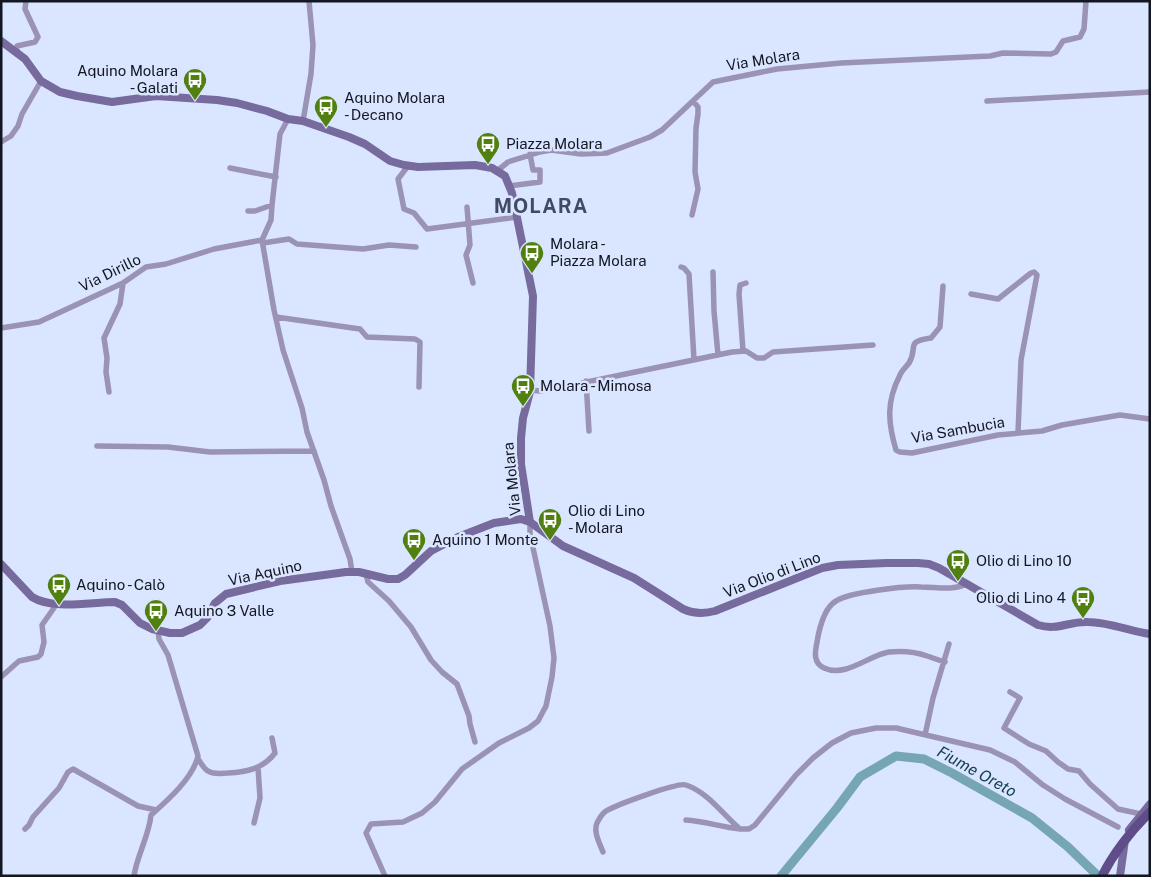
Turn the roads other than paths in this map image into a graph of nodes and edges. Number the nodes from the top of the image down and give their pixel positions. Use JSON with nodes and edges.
{"nodes":[{"id":1,"x":26,"y":1,"type":"edge"},
{"id":2,"x":309,"y":1,"type":"edge"},
{"id":3,"x":1086,"y":1,"type":"edge"},
{"id":4,"x":1,"y":41,"type":"edge"},
{"id":5,"x":17,"y":53,"type":"junction"},
{"id":6,"x":40,"y":81,"type":"junction"},
{"id":7,"x":1150,"y":92,"type":"edge"},
{"id":8,"x":693,"y":101,"type":"junction"},
{"id":9,"x":987,"y":102,"type":"dead end"},
{"id":10,"x":288,"y":119,"type":"junction"},
{"id":11,"x":303,"y":121,"type":"junction"},
{"id":12,"x":1,"y":142,"type":"edge"},
{"id":13,"x":530,"y":154,"type":"junction"},
{"id":14,"x":408,"y":166,"type":"junction"},
{"id":15,"x":230,"y":168,"type":"dead end"},
{"id":16,"x":497,"y":171,"type":"junction"},
{"id":17,"x":276,"y":177,"type":"junction"},
{"id":18,"x":509,"y":186,"type":"junction"},
{"id":19,"x":272,"y":205,"type":"junction"},
{"id":20,"x":466,"y":208,"type":"dead end"},
{"id":21,"x":248,"y":211,"type":"dead end"},
{"id":22,"x":692,"y":215,"type":"dead end"},
{"id":23,"x":517,"y":217,"type":"junction"},
{"id":24,"x":468,"y":224,"type":"junction"},
{"id":25,"x":262,"y":242,"type":"junction"},
{"id":26,"x":416,"y":247,"type":"dead end"},
{"id":27,"x":681,"y":267,"type":"dead end"},
{"id":28,"x":714,"y":272,"type":"dead end"},
{"id":29,"x":123,"y":283,"type":"junction"},
{"id":30,"x":473,"y":283,"type":"dead end"},
{"id":31,"x":746,"y":283,"type":"dead end"},
{"id":32,"x":943,"y":286,"type":"dead end"},
{"id":33,"x":971,"y":294,"type":"dead end"},
{"id":34,"x":276,"y":318,"type":"junction"},
{"id":35,"x":1,"y":328,"type":"edge"},
{"id":36,"x":873,"y":345,"type":"dead end"},
{"id":37,"x":743,"y":351,"type":"junction"},
{"id":38,"x":718,"y":355,"type":"junction"},
{"id":39,"x":694,"y":360,"type":"junction"},
{"id":40,"x":586,"y":381,"type":"junction"},
{"id":41,"x":419,"y":387,"type":"dead end"},
{"id":42,"x":530,"y":390,"type":"junction"},
{"id":43,"x":110,"y":392,"type":"dead end"},
{"id":44,"x":1150,"y":419,"type":"edge"},
{"id":45,"x":589,"y":431,"type":"dead end"},
{"id":46,"x":1018,"y":433,"type":"junction"},
{"id":47,"x":96,"y":446,"type":"dead end"},
{"id":48,"x":314,"y":451,"type":"junction"},
{"id":49,"x":530,"y":522,"type":"junction"},
{"id":50,"x":1,"y":564,"type":"edge"},
{"id":51,"x":352,"y":572,"type":"junction"},
{"id":52,"x":366,"y":574,"type":"junction"},
{"id":53,"x":966,"y":584,"type":"junction"},
{"id":54,"x":56,"y":605,"type":"junction"},
{"id":55,"x":158,"y":631,"type":"junction"},
{"id":56,"x":1150,"y":634,"type":"edge"},
{"id":57,"x":950,"y":644,"type":"dead end"},
{"id":58,"x":944,"y":662,"type":"junction"},
{"id":59,"x":1,"y":678,"type":"edge"},
{"id":60,"x":1010,"y":692,"type":"dead end"},
{"id":61,"x":925,"y":735,"type":"junction"},
{"id":62,"x":272,"y":738,"type":"dead end"},
{"id":63,"x":476,"y":742,"type":"dead end"},
{"id":64,"x":198,"y":759,"type":"junction"},
{"id":65,"x":258,"y":767,"type":"junction"},
{"id":66,"x":1150,"y":804,"type":"edge"},
{"id":67,"x":156,"y":810,"type":"junction"},
{"id":68,"x":1145,"y":813,"type":"edge"},
{"id":69,"x":686,"y":820,"type":"dead end"},
{"id":70,"x":254,"y":823,"type":"dead end"},
{"id":71,"x":25,"y":829,"type":"dead end"},
{"id":72,"x":740,"y":829,"type":"junction"},
{"id":73,"x":1122,"y":829,"type":"junction"},
{"id":74,"x":603,"y":852,"type":"dead end"},
{"id":75,"x":134,"y":876,"type":"edge"},
{"id":76,"x":385,"y":876,"type":"edge"},
{"id":77,"x":1102,"y":876,"type":"edge"},
{"id":78,"x":1120,"y":876,"type":"edge"}],
"edges":[{"from":1,"to":5,"type":"street"},
{"from":2,"to":11,"type":"street"},
{"from":3,"to":8,"type":"street","name":"Via Molara"},
{"from":4,"to":5,"type":"street"},
{"from":5,"to":6,"type":"street"},
{"from":6,"to":10,"type":"street"},
{"from":6,"to":12,"type":"street"},
{"from":7,"to":9,"type":"street"},
{"from":8,"to":13,"type":"street","name":"Via Molara"},
{"from":8,"to":22,"type":"street"},
{"from":10,"to":11,"type":"street"},
{"from":10,"to":17,"type":"street"},
{"from":11,"to":14,"type":"street"},
{"from":13,"to":16,"type":"street","name":"Via Molara"},
{"from":13,"to":18,"type":"street"},
{"from":14,"to":16,"type":"street"},
{"from":14,"to":24,"type":"street"},
{"from":15,"to":17,"type":"street"},
{"from":16,"to":18,"type":"street","name":"Via Molara"},
{"from":17,"to":19,"type":"street"},
{"from":18,"to":23,"type":"street","name":"Via Molara"},
{"from":19,"to":21,"type":"street"},
{"from":19,"to":25,"type":"street"},
{"from":20,"to":24,"type":"street"},
{"from":23,"to":24,"type":"street"},
{"from":23,"to":42,"type":"street","name":"Via Molara"},
{"from":24,"to":30,"type":"street"},
{"from":25,"to":26,"type":"street","name":"Via Dirillo"},
{"from":25,"to":29,"type":"street","name":"Via Dirillo"},
{"from":25,"to":34,"type":"street"},
{"from":27,"to":39,"type":"street"},
{"from":28,"to":38,"type":"street"},
{"from":29,"to":35,"type":"street","name":"Via Dirillo"},
{"from":29,"to":43,"type":"street"},
{"from":31,"to":37,"type":"street"},
{"from":32,"to":46,"type":"street","name":"Via Sambucia"},
{"from":33,"to":46,"type":"street"},
{"from":34,"to":41,"type":"street"},
{"from":34,"to":48,"type":"street"},
{"from":36,"to":37,"type":"street"},
{"from":37,"to":38,"type":"street"},
{"from":38,"to":39,"type":"street"},
{"from":39,"to":40,"type":"street"},
{"from":40,"to":42,"type":"street"},
{"from":40,"to":45,"type":"street"},
{"from":42,"to":49,"type":"street","name":"Via Molara"},
{"from":44,"to":46,"type":"street","name":"Via Sambucia"},
{"from":47,"to":48,"type":"street"},
{"from":48,"to":51,"type":"street"},
{"from":49,"to":52,"type":"street","name":"Via Aquino"},
{"from":49,"to":53,"type":"street","name":"Via Olio di Lino"},
{"from":49,"to":76,"type":"street"},
{"from":50,"to":54,"type":"street","name":"Via Aquino"},
{"from":51,"to":52,"type":"street","name":"Via Aquino"},
{"from":51,"to":55,"type":"street","name":"Via Aquino"},
{"from":52,"to":63,"type":"street"},
{"from":53,"to":56,"type":"street","name":"Via Olio di Lino"},
{"from":53,"to":58,"type":"street"},
{"from":54,"to":55,"type":"street","name":"Via Aquino"},
{"from":54,"to":59,"type":"street"},
{"from":55,"to":64,"type":"street"},
{"from":57,"to":58,"type":"street"},
{"from":58,"to":61,"type":"street"},
{"from":60,"to":68,"type":"street"},
{"from":61,"to":72,"type":"street"},
{"from":61,"to":73,"type":"street"},
{"from":62,"to":65,"type":"street"},
{"from":64,"to":65,"type":"street"},
{"from":64,"to":67,"type":"street"},
{"from":65,"to":70,"type":"street"},
{"from":66,"to":68,"type":"street"},
{"from":67,"to":71,"type":"street"},
{"from":67,"to":75,"type":"street"},
{"from":68,"to":73,"type":"street"},
{"from":68,"to":77,"type":"main road"},
{"from":69,"to":72,"type":"street"},
{"from":72,"to":74,"type":"street"},
{"from":73,"to":78,"type":"street"}]}
